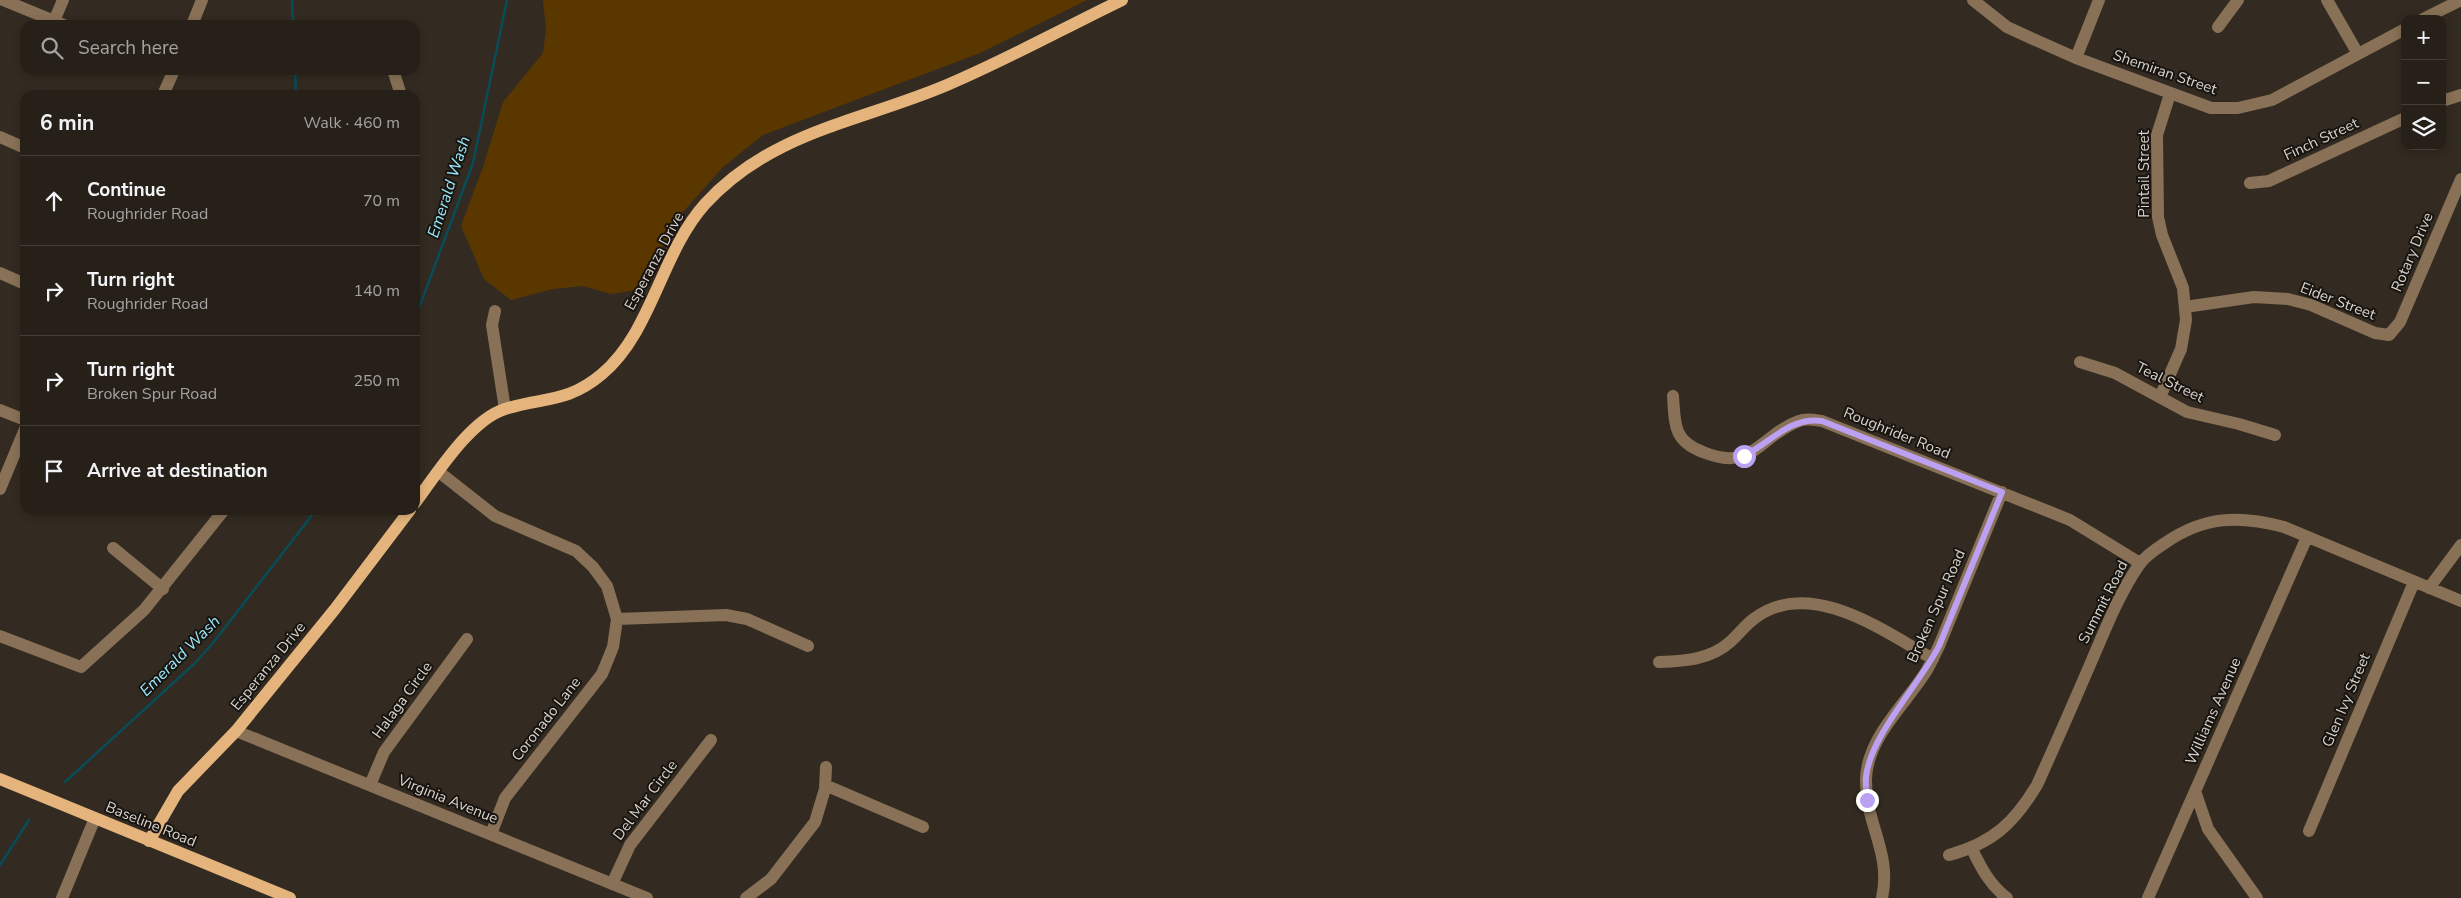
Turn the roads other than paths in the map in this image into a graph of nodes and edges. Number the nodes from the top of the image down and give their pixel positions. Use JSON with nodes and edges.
{"nodes":[{"id":1,"x":3,"y":0,"type":"edge"},
{"id":2,"x":63,"y":0,"type":"edge"},
{"id":3,"x":202,"y":0,"type":"edge"},
{"id":4,"x":1122,"y":0,"type":"edge"},
{"id":5,"x":1973,"y":0,"type":"edge"},
{"id":6,"x":2099,"y":0,"type":"edge"},
{"id":7,"x":2238,"y":0,"type":"edge"},
{"id":8,"x":2327,"y":0,"type":"edge"},
{"id":9,"x":2461,"y":0,"type":"edge"},
{"id":10,"x":2431,"y":15,"type":"edge"},
{"id":11,"x":52,"y":20,"type":"edge"},
{"id":12,"x":60,"y":20,"type":"edge"},
{"id":13,"x":194,"y":20,"type":"edge"},
{"id":14,"x":2218,"y":27,"type":"dead end"},
{"id":15,"x":2401,"y":31,"type":"edge"},
{"id":16,"x":2358,"y":54,"type":"junction"},
{"id":17,"x":2076,"y":58,"type":"junction"},
{"id":18,"x":170,"y":75,"type":"edge"},
{"id":19,"x":395,"y":75,"type":"edge"},
{"id":20,"x":165,"y":90,"type":"edge"},
{"id":21,"x":399,"y":90,"type":"edge"},
{"id":22,"x":2170,"y":94,"type":"junction"},
{"id":23,"x":2461,"y":95,"type":"edge"},
{"id":24,"x":2446,"y":100,"type":"edge"},
{"id":25,"x":2401,"y":120,"type":"edge"},
{"id":26,"x":0,"y":137,"type":"edge"},
{"id":27,"x":20,"y":146,"type":"edge"},
{"id":28,"x":2461,"y":179,"type":"edge"},
{"id":29,"x":2250,"y":183,"type":"dead end"},
{"id":30,"x":0,"y":274,"type":"edge"},
{"id":31,"x":20,"y":282,"type":"edge"},
{"id":32,"x":2185,"y":307,"type":"junction"},
{"id":33,"x":495,"y":311,"type":"dead end"},
{"id":34,"x":2390,"y":335,"type":"joint"},
{"id":35,"x":2080,"y":362,"type":"dead end"},
{"id":36,"x":1673,"y":396,"type":"dead end"},
{"id":37,"x":2160,"y":397,"type":"junction"},
{"id":38,"x":504,"y":409,"type":"junction"},
{"id":39,"x":0,"y":410,"type":"edge"},
{"id":40,"x":20,"y":418,"type":"edge"},
{"id":41,"x":2275,"y":435,"type":"dead end"},
{"id":42,"x":20,"y":441,"type":"edge"},
{"id":43,"x":439,"y":472,"type":"junction"},
{"id":44,"x":0,"y":489,"type":"edge"},
{"id":45,"x":2002,"y":492,"type":"junction"},
{"id":46,"x":420,"y":497,"type":"edge"},
{"id":47,"x":220,"y":515,"type":"edge"},
{"id":48,"x":406,"y":515,"type":"edge"},
{"id":49,"x":2306,"y":538,"type":"junction"},
{"id":50,"x":2461,"y":544,"type":"edge"},
{"id":51,"x":113,"y":548,"type":"dead end"},
{"id":52,"x":2140,"y":563,"type":"junction"},
{"id":53,"x":2414,"y":582,"type":"junction"},
{"id":54,"x":2429,"y":588,"type":"junction"},
{"id":55,"x":162,"y":589,"type":"junction"},
{"id":56,"x":2461,"y":601,"type":"edge"},
{"id":57,"x":617,"y":619,"type":"junction"},
{"id":58,"x":0,"y":636,"type":"edge"},
{"id":59,"x":467,"y":639,"type":"dead end"},
{"id":60,"x":808,"y":646,"type":"dead end"},
{"id":61,"x":1933,"y":659,"type":"junction"},
{"id":62,"x":1659,"y":662,"type":"dead end"},
{"id":63,"x":236,"y":731,"type":"junction"},
{"id":64,"x":712,"y":740,"type":"dead end"},
{"id":65,"x":826,"y":766,"type":"dead end"},
{"id":66,"x":0,"y":780,"type":"edge"},
{"id":67,"x":370,"y":785,"type":"junction"},
{"id":68,"x":825,"y":785,"type":"junction"},
{"id":69,"x":2195,"y":791,"type":"junction"},
{"id":70,"x":95,"y":818,"type":"junction"},
{"id":71,"x":923,"y":827,"type":"dead end"},
{"id":72,"x":2308,"y":831,"type":"dead end"},
{"id":73,"x":491,"y":834,"type":"junction"},
{"id":74,"x":149,"y":840,"type":"junction"},
{"id":75,"x":1972,"y":849,"type":"junction"},
{"id":76,"x":1948,"y":855,"type":"dead end"},
{"id":77,"x":612,"y":884,"type":"junction"},
{"id":78,"x":62,"y":898,"type":"edge"},
{"id":79,"x":290,"y":898,"type":"edge"},
{"id":80,"x":647,"y":898,"type":"edge"},
{"id":81,"x":746,"y":898,"type":"edge"},
{"id":82,"x":1882,"y":898,"type":"edge"},
{"id":83,"x":2007,"y":898,"type":"edge"},
{"id":84,"x":2148,"y":898,"type":"edge"},
{"id":85,"x":2257,"y":898,"type":"edge"}],
"edges":[{"from":1,"to":11,"type":"street"},
{"from":2,"to":12,"type":"street"},
{"from":3,"to":13,"type":"street"},
{"from":4,"to":38,"type":"main road","name":"Esperanza Drive"},
{"from":5,"to":17,"type":"street","name":"Shemiran Street"},
{"from":6,"to":17,"type":"street"},
{"from":7,"to":14,"type":"street"},
{"from":8,"to":16,"type":"street"},
{"from":9,"to":10,"type":"street"},
{"from":15,"to":16,"type":"street","name":"Shemiran Street"},
{"from":16,"to":22,"type":"street","name":"Shemiran Street"},
{"from":17,"to":22,"type":"street","name":"Shemiran Street"},
{"from":18,"to":20,"type":"street"},
{"from":19,"to":21,"type":"street"},
{"from":22,"to":32,"type":"street","name":"Pintail Street"},
{"from":23,"to":24,"type":"street"},
{"from":25,"to":29,"type":"street","name":"Finch Street"},
{"from":26,"to":27,"type":"street"},
{"from":28,"to":34,"type":"street","name":"Rotary Drive"},
{"from":30,"to":31,"type":"street"},
{"from":32,"to":34,"type":"street","name":"Eider Street"},
{"from":32,"to":37,"type":"street","name":"Pintail Street"},
{"from":33,"to":38,"type":"street"},
{"from":35,"to":37,"type":"street","name":"Teal Street"},
{"from":36,"to":45,"type":"street","name":"Roughrider Road"},
{"from":37,"to":41,"type":"street","name":"Teal Street"},
{"from":38,"to":43,"type":"main road","name":"Esperanza Drive"},
{"from":39,"to":40,"type":"street"},
{"from":42,"to":44,"type":"street"},
{"from":43,"to":46,"type":"main road","name":"Esperanza Drive"},
{"from":43,"to":57,"type":"street"},
{"from":45,"to":52,"type":"street","name":"Roughrider Road"},
{"from":45,"to":61,"type":"street","name":"Broken Spur Road"},
{"from":47,"to":55,"type":"street"},
{"from":48,"to":63,"type":"main road","name":"Esperanza Drive"},
{"from":49,"to":52,"type":"street","name":"Summit Road"},
{"from":49,"to":53,"type":"street","name":"Summit Road"},
{"from":49,"to":69,"type":"street","name":"Williams Avenue"},
{"from":50,"to":54,"type":"street"},
{"from":51,"to":55,"type":"street"},
{"from":52,"to":75,"type":"street","name":"Summit Road"},
{"from":53,"to":54,"type":"street","name":"Summit Road"},
{"from":53,"to":72,"type":"street","name":"Glen Ivy Street"},
{"from":54,"to":56,"type":"street","name":"Summit Road"},
{"from":55,"to":58,"type":"street"},
{"from":57,"to":60,"type":"street"},
{"from":57,"to":73,"type":"street","name":"Coronado Lane"},
{"from":59,"to":67,"type":"street","name":"Halaga Circle"},
{"from":61,"to":62,"type":"street"},
{"from":61,"to":82,"type":"street","name":"Broken Spur Road"},
{"from":63,"to":67,"type":"street","name":"Virginia Avenue"},
{"from":63,"to":74,"type":"main road","name":"Esperanza Drive"},
{"from":64,"to":77,"type":"street","name":"Del Mar Circle"},
{"from":65,"to":68,"type":"street"},
{"from":66,"to":70,"type":"main road","name":"Baseline Road"},
{"from":67,"to":73,"type":"street","name":"Virginia Avenue"},
{"from":68,"to":71,"type":"street"},
{"from":68,"to":81,"type":"street"},
{"from":69,"to":84,"type":"street","name":"Williams Avenue"},
{"from":69,"to":85,"type":"street"},
{"from":70,"to":74,"type":"main road","name":"Baseline Road"},
{"from":70,"to":78,"type":"street"},
{"from":73,"to":77,"type":"street","name":"Virginia Avenue"},
{"from":74,"to":79,"type":"main road","name":"Baseline Road"},
{"from":75,"to":76,"type":"street","name":"Summit Road"},
{"from":75,"to":83,"type":"street"},
{"from":77,"to":80,"type":"street","name":"Virginia Avenue"}]}
